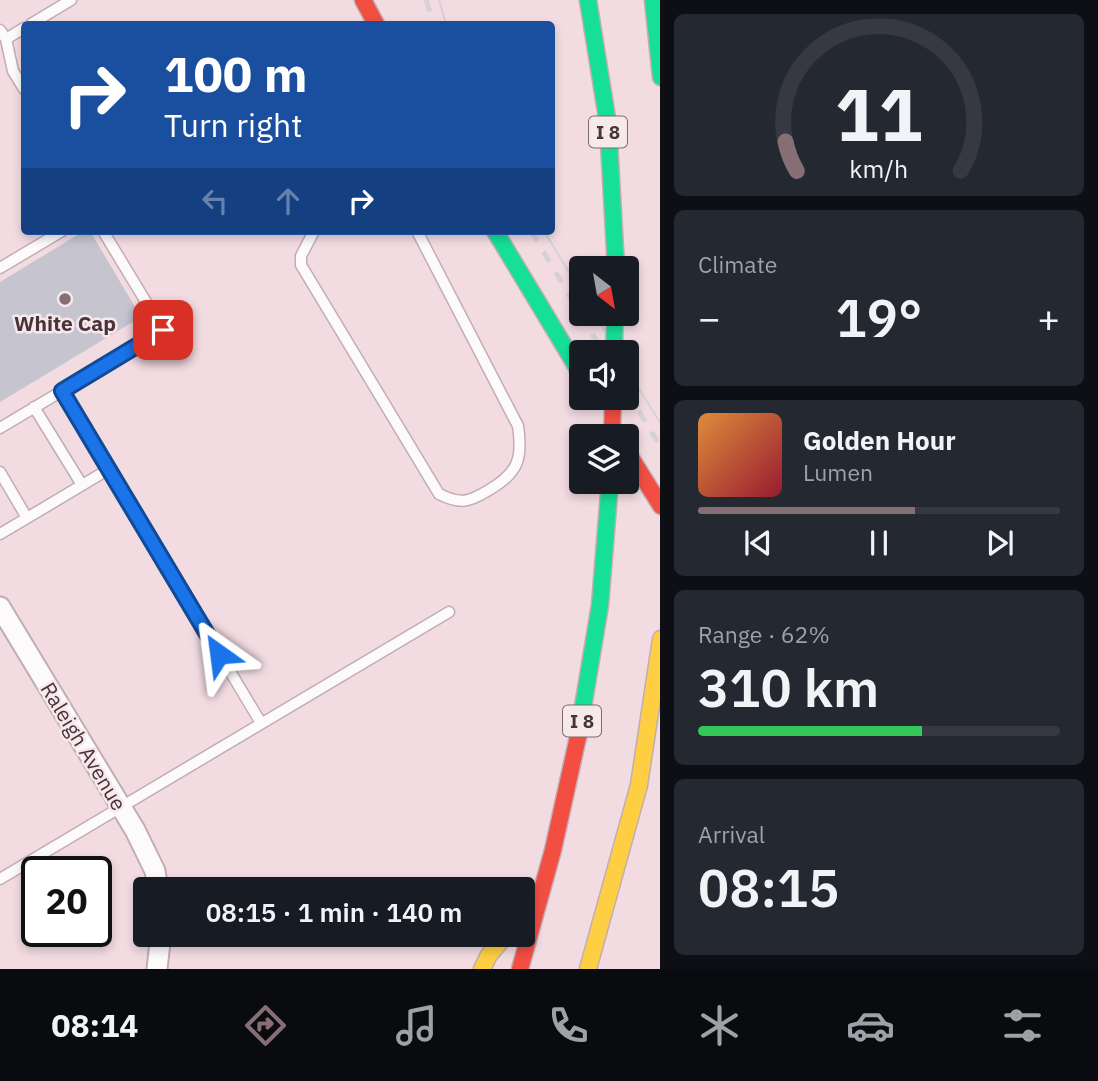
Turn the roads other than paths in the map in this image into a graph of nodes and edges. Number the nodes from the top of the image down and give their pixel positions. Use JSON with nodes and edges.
{"nodes":[{"id":1,"x":71,"y":0,"type":"edge"},
{"id":2,"x":363,"y":0,"type":"edge"},
{"id":3,"x":588,"y":0,"type":"edge"},
{"id":4,"x":653,"y":0,"type":"edge"},
{"id":5,"x":36,"y":21,"type":"edge"},
{"id":6,"x":374,"y":21,"type":"edge"},
{"id":7,"x":0,"y":30,"type":"edge"},
{"id":8,"x":21,"y":30,"type":"edge"},
{"id":9,"x":6,"y":39,"type":"junction"},
{"id":10,"x":660,"y":77,"type":"edge"},
{"id":11,"x":21,"y":84,"type":"edge"},
{"id":12,"x":55,"y":235,"type":"edge"},
{"id":13,"x":105,"y":235,"type":"edge"},
{"id":14,"x":312,"y":235,"type":"edge"},
{"id":15,"x":419,"y":235,"type":"edge"},
{"id":16,"x":497,"y":235,"type":"edge"},
{"id":17,"x":615,"y":256,"type":"edge"},
{"id":18,"x":0,"y":268,"type":"edge"},
{"id":19,"x":569,"y":354,"type":"edge"},
{"id":20,"x":62,"y":391,"type":"junction"},
{"id":21,"x":34,"y":407,"type":"junction"},
{"id":22,"x":0,"y":428,"type":"edge"},
{"id":23,"x":109,"y":469,"type":"junction"},
{"id":24,"x":639,"y":471,"type":"edge"},
{"id":25,"x":0,"y":472,"type":"edge"},
{"id":26,"x":82,"y":485,"type":"junction"},
{"id":27,"x":610,"y":494,"type":"edge"},
{"id":28,"x":660,"y":506,"type":"edge"},
{"id":29,"x":27,"y":518,"type":"junction"},
{"id":30,"x":0,"y":534,"type":"edge"},
{"id":31,"x":449,"y":612,"type":"dead end"},
{"id":32,"x":2,"y":615,"type":"edge"},
{"id":33,"x":660,"y":639,"type":"edge"},
{"id":34,"x":261,"y":723,"type":"junction"},
{"id":35,"x":120,"y":806,"type":"junction"},
{"id":36,"x":156,"y":877,"type":"edge"},
{"id":37,"x":0,"y":879,"type":"edge"},
{"id":38,"x":542,"y":896,"type":"junction"},
{"id":39,"x":535,"y":904,"type":"edge"},
{"id":40,"x":606,"y":904,"type":"junction"},
{"id":41,"x":160,"y":947,"type":"edge"},
{"id":42,"x":496,"y":947,"type":"edge"},
{"id":43,"x":157,"y":969,"type":"edge"},
{"id":44,"x":482,"y":969,"type":"edge"},
{"id":45,"x":520,"y":969,"type":"edge"},
{"id":46,"x":588,"y":969,"type":"edge"},
{"id":47,"x":594,"y":969,"type":"edge"}],
"edges":[{"from":1,"to":5,"type":"lane"},
{"from":2,"to":6,"type":"main road"},
{"from":3,"to":17,"type":"main road","number":"I 8"},
{"from":4,"to":10,"type":"main road"},
{"from":7,"to":9,"type":"lane"},
{"from":8,"to":9,"type":"lane"},
{"from":9,"to":11,"type":"lane"},
{"from":12,"to":18,"type":"lane"},
{"from":13,"to":20,"type":"lane"},
{"from":14,"to":15,"type":"lane"},
{"from":16,"to":19,"type":"main road"},
{"from":20,"to":21,"type":"lane"},
{"from":20,"to":23,"type":"lane"},
{"from":21,"to":22,"type":"lane"},
{"from":21,"to":26,"type":"lane"},
{"from":23,"to":26,"type":"lane"},
{"from":23,"to":34,"type":"lane"},
{"from":24,"to":28,"type":"main road"},
{"from":25,"to":29,"type":"lane"},
{"from":26,"to":29,"type":"lane"},
{"from":27,"to":38,"type":"main road","number":"I 8"},
{"from":29,"to":30,"type":"lane"},
{"from":31,"to":34,"type":"lane"},
{"from":32,"to":35,"type":"street","name":"Raleigh Avenue"},
{"from":33,"to":40,"type":"main road"},
{"from":34,"to":35,"type":"lane"},
{"from":35,"to":36,"type":"street","name":"Raleigh Avenue"},
{"from":35,"to":37,"type":"lane"},
{"from":38,"to":39,"type":"main road"},
{"from":38,"to":45,"type":"main road","number":"I 8"},
{"from":40,"to":46,"type":"main road"},
{"from":40,"to":47,"type":"main road"},
{"from":41,"to":43,"type":"street"},
{"from":42,"to":44,"type":"main road"}]}
